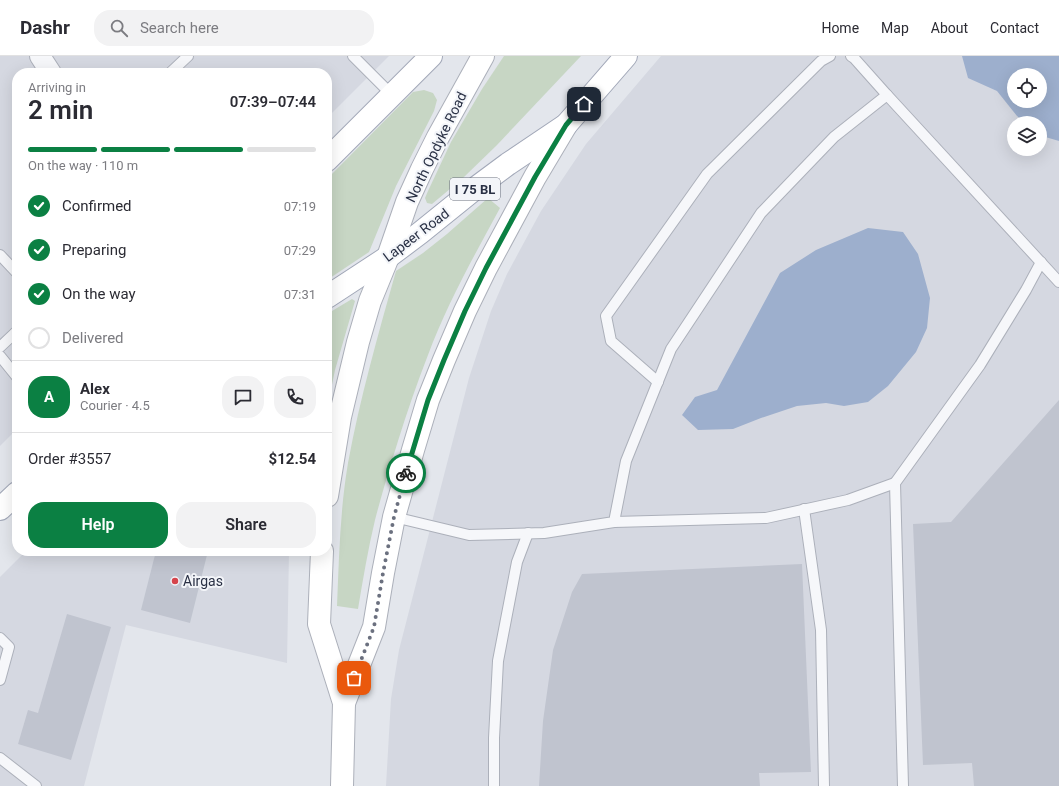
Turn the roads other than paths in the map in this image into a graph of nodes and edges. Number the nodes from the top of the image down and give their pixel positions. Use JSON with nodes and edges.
{"nodes":[{"id":1,"x":40,"y":56,"type":"edge"},
{"id":2,"x":188,"y":56,"type":"edge"},
{"id":3,"x":353,"y":56,"type":"edge"},
{"id":4,"x":431,"y":56,"type":"edge"},
{"id":5,"x":483,"y":56,"type":"edge"},
{"id":6,"x":626,"y":56,"type":"edge"},
{"id":7,"x":830,"y":56,"type":"edge"},
{"id":8,"x":851,"y":56,"type":"edge"},
{"id":9,"x":48,"y":68,"type":"edge"},
{"id":10,"x":175,"y":68,"type":"edge"},
{"id":11,"x":392,"y":95,"type":"junction"},
{"id":12,"x":887,"y":95,"type":"junction"},
{"id":13,"x":566,"y":125,"type":"junction"},
{"id":14,"x":332,"y":155,"type":"edge"},
{"id":15,"x":0,"y":255,"type":"edge"},
{"id":16,"x":388,"y":257,"type":"junction"},
{"id":17,"x":1041,"y":262,"type":"junction"},
{"id":18,"x":12,"y":268,"type":"edge"},
{"id":19,"x":1059,"y":282,"type":"edge"},
{"id":20,"x":332,"y":294,"type":"edge"},
{"id":21,"x":12,"y":335,"type":"edge"},
{"id":22,"x":0,"y":347,"type":"edge"},
{"id":23,"x":0,"y":356,"type":"edge"},
{"id":24,"x":12,"y":371,"type":"edge"},
{"id":25,"x":658,"y":382,"type":"junction"},
{"id":26,"x":332,"y":466,"type":"edge"},
{"id":27,"x":895,"y":483,"type":"junction"},
{"id":28,"x":12,"y":498,"type":"edge"},
{"id":29,"x":0,"y":509,"type":"edge"},
{"id":30,"x":804,"y":510,"type":"junction"},
{"id":31,"x":394,"y":517,"type":"junction"},
{"id":32,"x":614,"y":522,"type":"junction"},
{"id":33,"x":528,"y":533,"type":"junction"},
{"id":34,"x":322,"y":556,"type":"edge"},
{"id":35,"x":0,"y":638,"type":"edge"},
{"id":36,"x":0,"y":680,"type":"edge"},
{"id":37,"x":344,"y":703,"type":"junction"},
{"id":38,"x":0,"y":758,"type":"edge"},
{"id":39,"x":36,"y":786,"type":"edge"},
{"id":40,"x":342,"y":786,"type":"edge"},
{"id":41,"x":494,"y":786,"type":"edge"},
{"id":42,"x":824,"y":786,"type":"edge"},
{"id":43,"x":903,"y":786,"type":"edge"}],
"edges":[{"from":1,"to":9,"type":"street"},
{"from":2,"to":10,"type":"lane"},
{"from":3,"to":11,"type":"lane"},
{"from":4,"to":11,"type":"main road"},
{"from":5,"to":16,"type":"main road","name":"North Opdyke Road"},
{"from":6,"to":13,"type":"main road","name":"Lapeer Road","number":"I 75 BL"},
{"from":7,"to":25,"type":"lane"},
{"from":8,"to":12,"type":"lane"},
{"from":11,"to":14,"type":"main road"},
{"from":12,"to":17,"type":"lane"},
{"from":12,"to":25,"type":"lane"},
{"from":13,"to":16,"type":"main road","name":"Lapeer Road","number":"I 75 BL"},
{"from":13,"to":31,"type":"main road"},
{"from":15,"to":18,"type":"lane"},
{"from":16,"to":20,"type":"main road","name":"Lapeer Road","number":"I 75 BL"},
{"from":16,"to":26,"type":"main road","name":"North Opdyke Road"},
{"from":17,"to":19,"type":"lane"},
{"from":17,"to":27,"type":"lane"},
{"from":21,"to":22,"type":"lane"},
{"from":23,"to":24,"type":"lane"},
{"from":25,"to":32,"type":"lane"},
{"from":27,"to":30,"type":"lane"},
{"from":27,"to":43,"type":"lane"},
{"from":28,"to":29,"type":"main road"},
{"from":30,"to":32,"type":"lane"},
{"from":30,"to":42,"type":"lane"},
{"from":31,"to":33,"type":"lane"},
{"from":31,"to":37,"type":"main road"},
{"from":32,"to":33,"type":"lane"},
{"from":33,"to":41,"type":"lane"},
{"from":34,"to":37,"type":"main road"},
{"from":35,"to":36,"type":"lane"},
{"from":37,"to":40,"type":"main road"},
{"from":38,"to":39,"type":"lane"}]}
